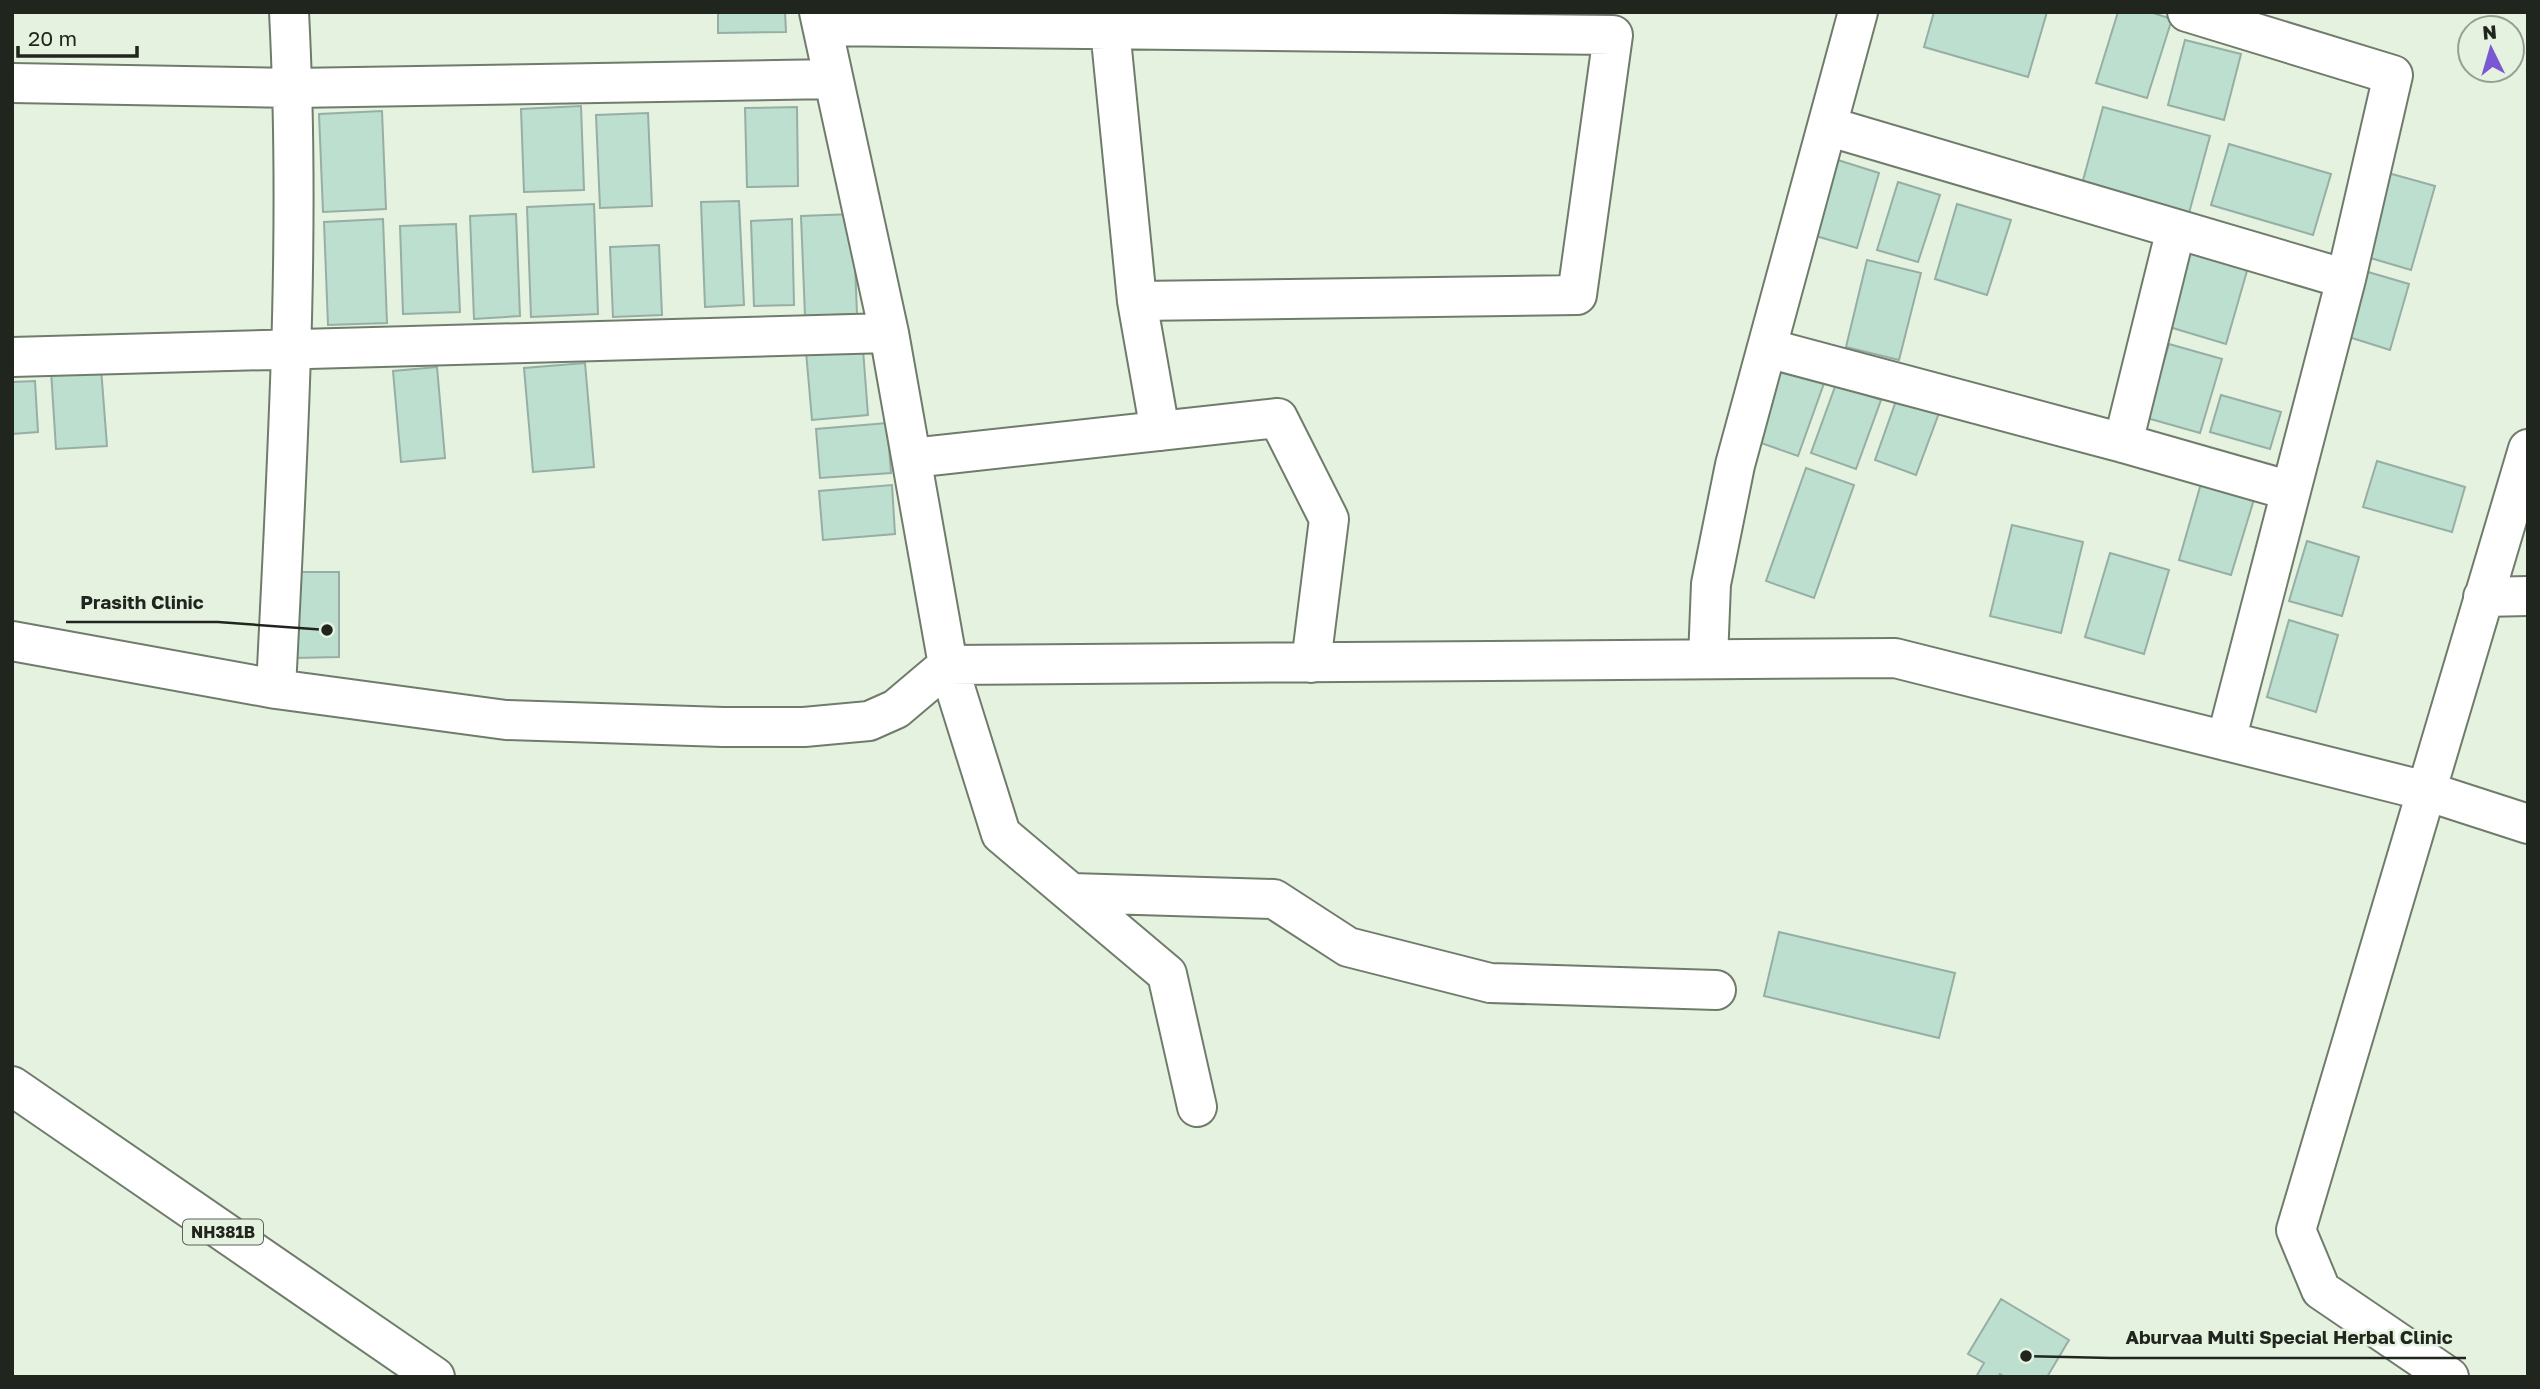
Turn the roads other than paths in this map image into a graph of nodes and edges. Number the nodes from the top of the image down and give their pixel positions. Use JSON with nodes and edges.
{"nodes":[{"id":1,"x":289,"y":12,"type":"edge"},
{"id":2,"x":1858,"y":12,"type":"edge"},
{"id":3,"x":2187,"y":12,"type":"edge"},
{"id":4,"x":820,"y":19,"type":"edge"},
{"id":5,"x":1615,"y":24,"type":"edge"},
{"id":6,"x":1110,"y":29,"type":"junction"},
{"id":7,"x":833,"y":79,"type":"junction"},
{"id":8,"x":12,"y":83,"type":"edge"},
{"id":9,"x":293,"y":88,"type":"junction"},
{"id":10,"x":1827,"y":126,"type":"junction"},
{"id":11,"x":2176,"y":229,"type":"junction"},
{"id":12,"x":2346,"y":279,"type":"junction"},
{"id":13,"x":1138,"y":301,"type":"junction"},
{"id":14,"x":889,"y":333,"type":"junction"},
{"id":15,"x":1767,"y":348,"type":"junction"},
{"id":16,"x":293,"y":350,"type":"junction"},
{"id":17,"x":12,"y":358,"type":"edge"},
{"id":18,"x":1160,"y":431,"type":"junction"},
{"id":19,"x":2123,"y":443,"type":"junction"},
{"id":20,"x":2528,"y":449,"type":"edge"},
{"id":21,"x":912,"y":458,"type":"junction"},
{"id":22,"x":2291,"y":491,"type":"junction"},
{"id":23,"x":2528,"y":596,"type":"edge"},
{"id":24,"x":2483,"y":597,"type":"junction"},
{"id":25,"x":12,"y":641,"type":"edge"},
{"id":26,"x":1708,"y":659,"type":"junction"},
{"id":27,"x":1311,"y":663,"type":"junction"},
{"id":28,"x":948,"y":665,"type":"junction"},
{"id":29,"x":276,"y":689,"type":"junction"},
{"id":30,"x":2226,"y":741,"type":"junction"},
{"id":31,"x":2426,"y":791,"type":"junction"},
{"id":32,"x":2528,"y":824,"type":"edge"},
{"id":33,"x":1071,"y":893,"type":"junction"},
{"id":34,"x":1716,"y":990,"type":"dead end"},
{"id":35,"x":12,"y":1086,"type":"edge"},
{"id":36,"x":1197,"y":1107,"type":"dead end"},
{"id":37,"x":435,"y":1377,"type":"edge"},
{"id":38,"x":2449,"y":1377,"type":"edge"}],
"edges":[{"from":1,"to":9,"type":"main road"},
{"from":2,"to":10,"type":"main road"},
{"from":3,"to":12,"type":"main road"},
{"from":4,"to":6,"type":"main road"},
{"from":4,"to":7,"type":"main road"},
{"from":5,"to":6,"type":"main road"},
{"from":5,"to":13,"type":"main road"},
{"from":6,"to":13,"type":"main road"},
{"from":7,"to":9,"type":"main road"},
{"from":7,"to":14,"type":"main road"},
{"from":8,"to":9,"type":"main road"},
{"from":9,"to":16,"type":"main road"},
{"from":10,"to":11,"type":"main road"},
{"from":10,"to":15,"type":"main road"},
{"from":11,"to":12,"type":"main road"},
{"from":11,"to":19,"type":"main road"},
{"from":12,"to":22,"type":"main road"},
{"from":13,"to":18,"type":"main road"},
{"from":14,"to":16,"type":"main road"},
{"from":14,"to":21,"type":"main road"},
{"from":15,"to":19,"type":"main road"},
{"from":15,"to":26,"type":"main road"},
{"from":16,"to":17,"type":"main road"},
{"from":16,"to":29,"type":"main road"},
{"from":18,"to":21,"type":"main road"},
{"from":18,"to":27,"type":"main road"},
{"from":19,"to":22,"type":"main road"},
{"from":20,"to":24,"type":"main road"},
{"from":21,"to":28,"type":"main road"},
{"from":22,"to":30,"type":"main road"},
{"from":23,"to":24,"type":"main road"},
{"from":24,"to":31,"type":"main road"},
{"from":25,"to":29,"type":"main road"},
{"from":26,"to":27,"type":"main road"},
{"from":26,"to":30,"type":"main road"},
{"from":27,"to":28,"type":"main road"},
{"from":28,"to":29,"type":"main road"},
{"from":28,"to":33,"type":"main road"},
{"from":30,"to":31,"type":"main road"},
{"from":31,"to":32,"type":"main road"},
{"from":31,"to":38,"type":"main road"},
{"from":33,"to":34,"type":"main road"},
{"from":33,"to":36,"type":"main road"},
{"from":35,"to":37,"type":"main road","number":"NH381B"}]}
